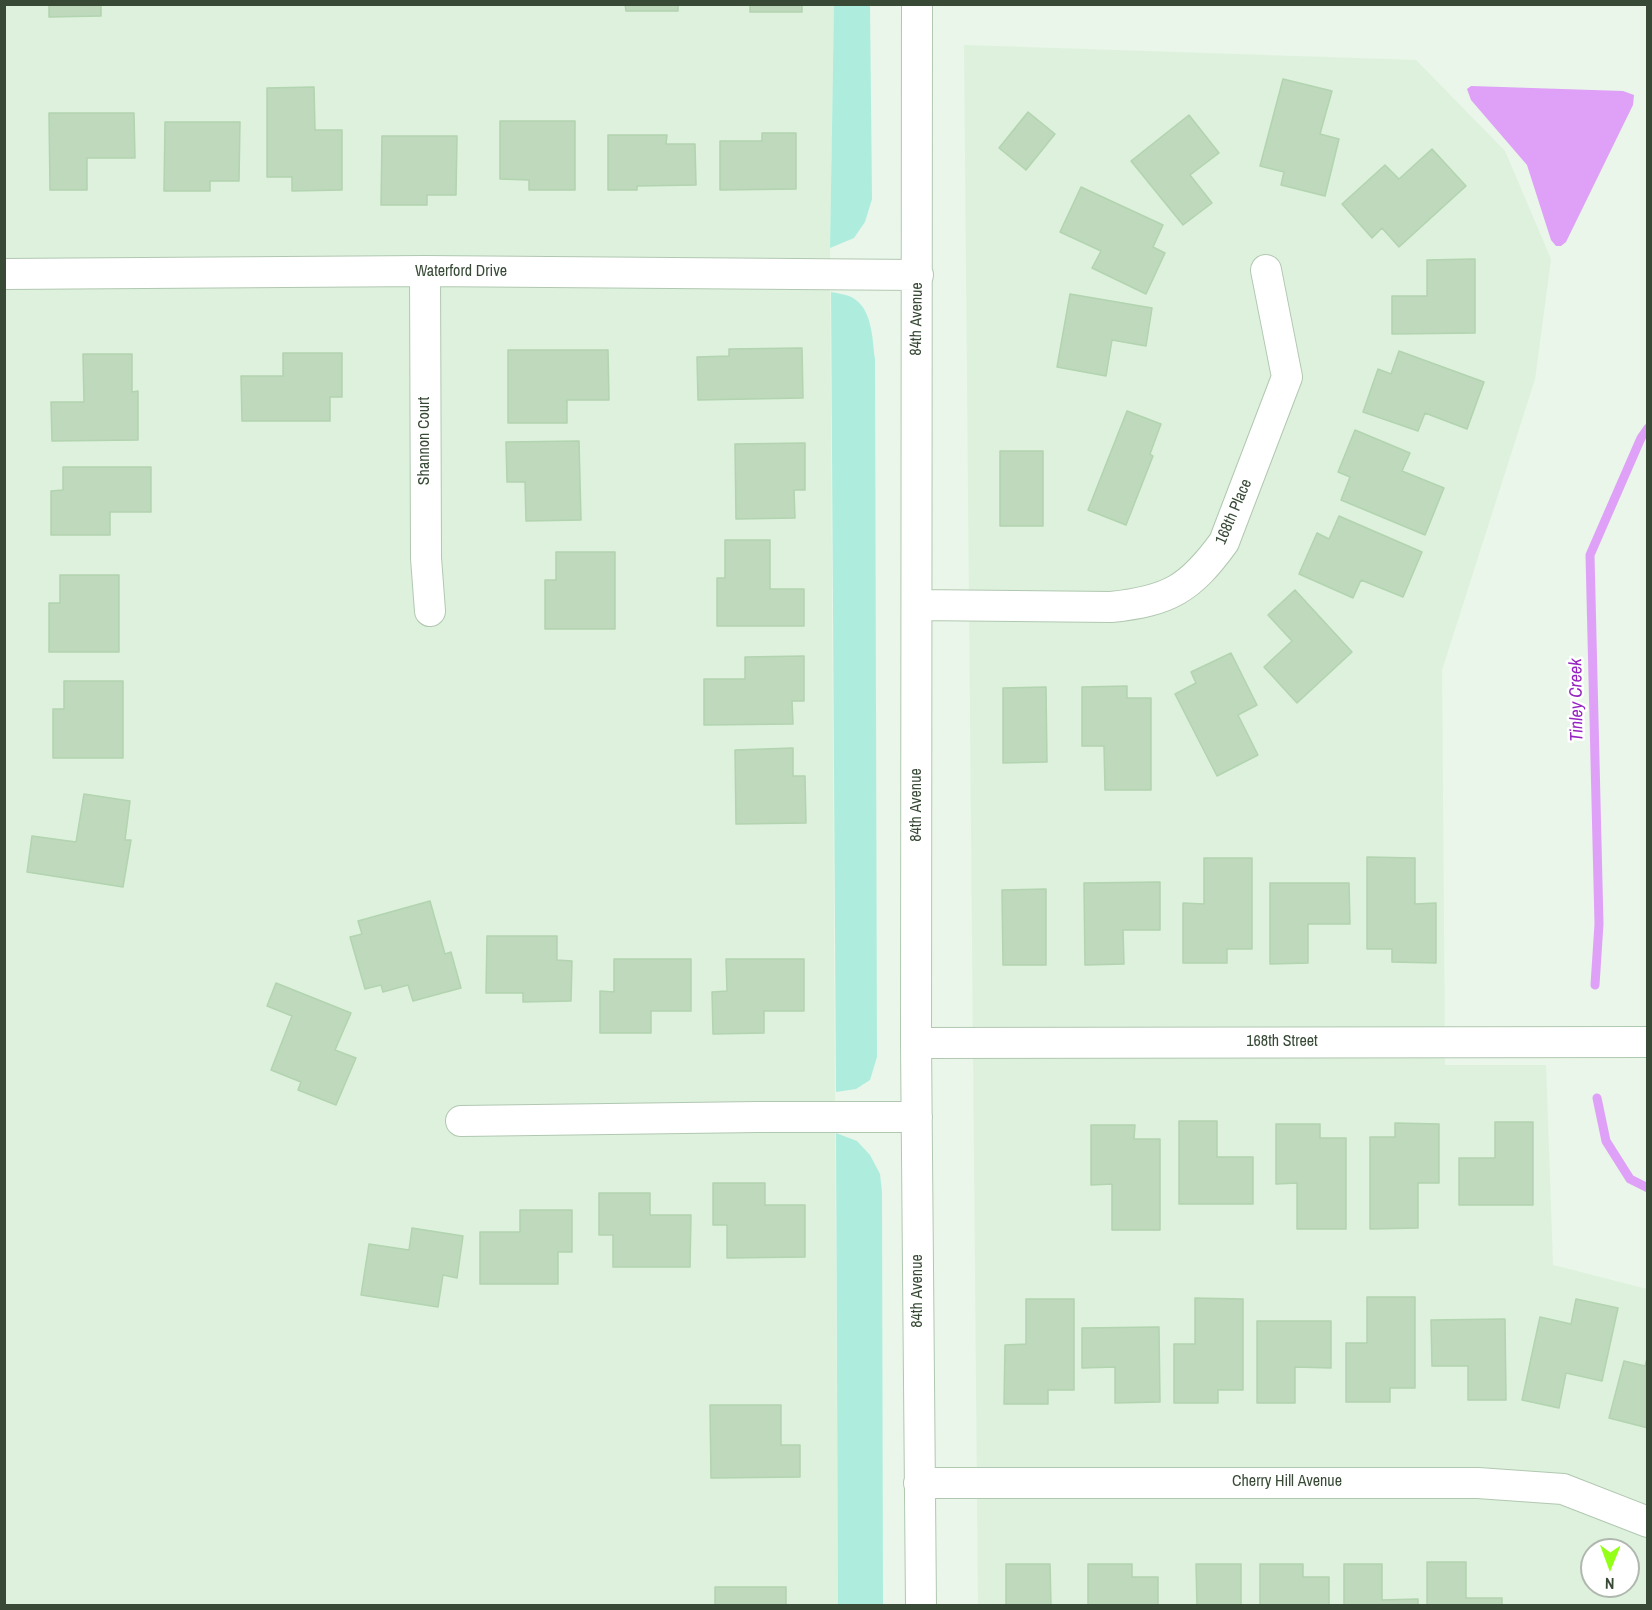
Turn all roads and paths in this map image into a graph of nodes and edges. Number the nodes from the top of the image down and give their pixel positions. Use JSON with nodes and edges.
{"nodes":[{"id":1,"x":917,"y":4,"type":"edge"},
{"id":2,"x":1266,"y":270,"type":"dead end"},
{"id":3,"x":425,"y":271,"type":"junction"},
{"id":4,"x":4,"y":274,"type":"edge"},
{"id":5,"x":918,"y":275,"type":"junction"},
{"id":6,"x":918,"y":605,"type":"junction"},
{"id":7,"x":430,"y":611,"type":"dead end"},
{"id":8,"x":1647,"y":1042,"type":"edge"},
{"id":9,"x":916,"y":1043,"type":"junction"},
{"id":10,"x":917,"y":1117,"type":"junction"},
{"id":11,"x":461,"y":1121,"type":"dead end"},
{"id":12,"x":920,"y":1483,"type":"junction"},
{"id":13,"x":1647,"y":1522,"type":"edge"},
{"id":14,"x":921,"y":1605,"type":"edge"}],
"edges":[{"from":1,"to":5,"type":"street","name":"84th Avenue"},
{"from":2,"to":6,"type":"street","name":"168th Place"},
{"from":3,"to":4,"type":"street","name":"Waterford Drive"},
{"from":3,"to":5,"type":"street","name":"Waterford Drive"},
{"from":3,"to":7,"type":"street","name":"Shannon Court"},
{"from":5,"to":6,"type":"street","name":"84th Avenue"},
{"from":6,"to":9,"type":"street","name":"84th Avenue"},
{"from":8,"to":9,"type":"street","name":"168th Street"},
{"from":9,"to":10,"type":"street","name":"84th Avenue"},
{"from":10,"to":11,"type":"street"},
{"from":10,"to":12,"type":"street","name":"84th Avenue"},
{"from":12,"to":13,"type":"street","name":"Cherry Hill Avenue"},
{"from":12,"to":14,"type":"street","name":"84th Avenue"}]}
